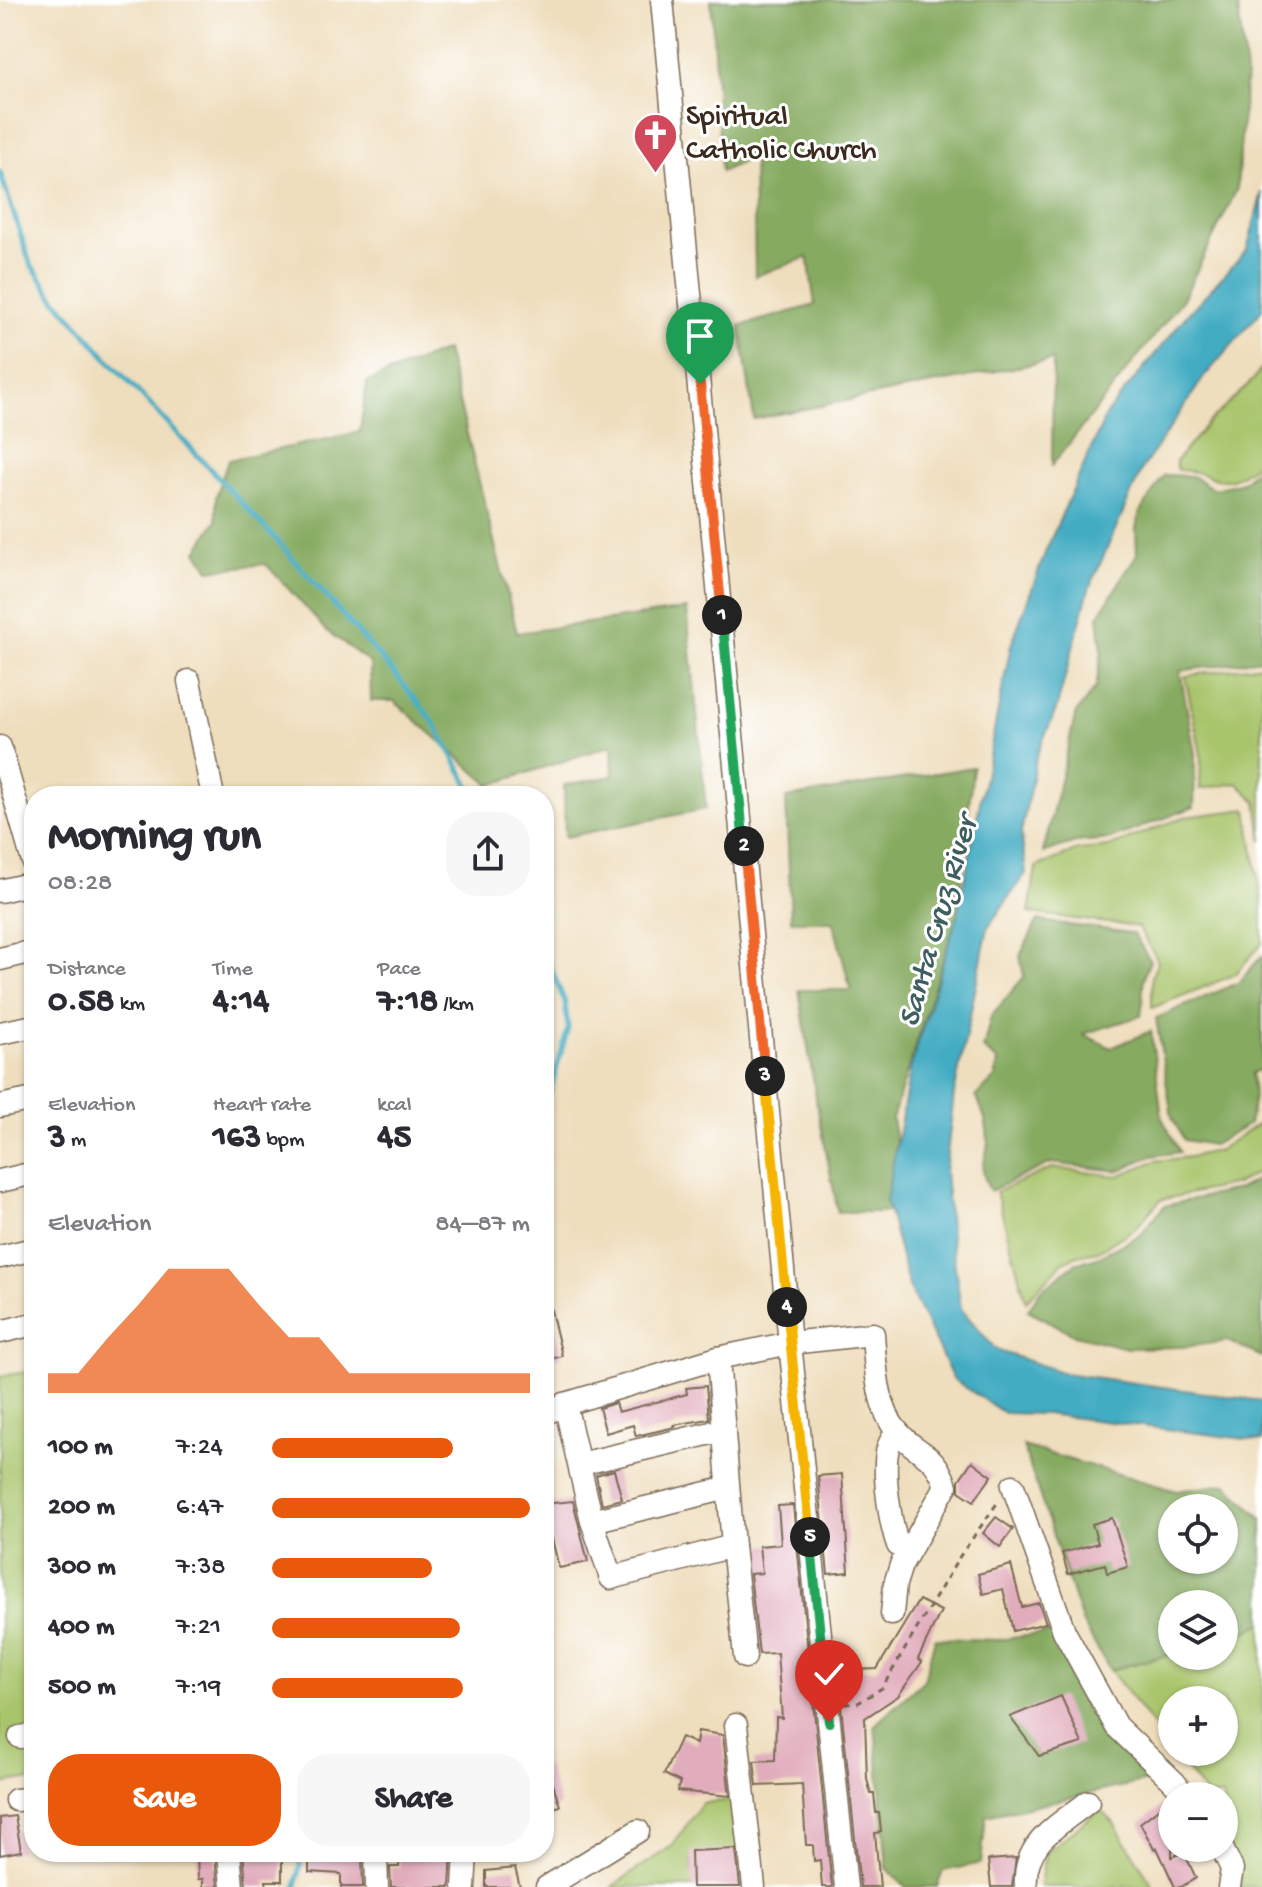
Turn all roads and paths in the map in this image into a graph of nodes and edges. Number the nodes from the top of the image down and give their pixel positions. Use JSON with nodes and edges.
{"nodes":[{"id":1,"x":662,"y":0,"type":"edge"},
{"id":2,"x":189,"y":681,"type":"dead end"},
{"id":3,"x":1,"y":752,"type":"edge"},
{"id":4,"x":211,"y":786,"type":"edge"},
{"id":5,"x":9,"y":811,"type":"edge"},
{"id":6,"x":24,"y":843,"type":"edge"},
{"id":7,"x":24,"y":885,"type":"edge"},
{"id":8,"x":0,"y":891,"type":"edge"},
{"id":9,"x":24,"y":953,"type":"edge"},
{"id":10,"x":0,"y":959,"type":"edge"},
{"id":11,"x":24,"y":1028,"type":"edge"},
{"id":12,"x":0,"y":1033,"type":"edge"},
{"id":13,"x":24,"y":1101,"type":"edge"},
{"id":14,"x":0,"y":1106,"type":"edge"},
{"id":15,"x":24,"y":1175,"type":"edge"},
{"id":16,"x":0,"y":1181,"type":"edge"},
{"id":17,"x":24,"y":1251,"type":"edge"},
{"id":18,"x":0,"y":1257,"type":"edge"},
{"id":19,"x":24,"y":1326,"type":"edge"},
{"id":20,"x":0,"y":1332,"type":"edge"},
{"id":21,"x":790,"y":1343,"type":"junction"},
{"id":22,"x":718,"y":1358,"type":"junction"},
{"id":23,"x":565,"y":1404,"type":"junction"},
{"id":24,"x":554,"y":1409,"type":"edge"},
{"id":25,"x":724,"y":1430,"type":"junction"},
{"id":26,"x":897,"y":1431,"type":"junction"},
{"id":27,"x":580,"y":1464,"type":"junction"},
{"id":28,"x":1013,"y":1486,"type":"joint"},
{"id":29,"x":728,"y":1488,"type":"junction"},
{"id":30,"x":592,"y":1521,"type":"junction"},
{"id":31,"x":912,"y":1545,"type":"junction"},
{"id":32,"x":733,"y":1546,"type":"junction"},
{"id":33,"x":892,"y":1614,"type":"dead end"},
{"id":34,"x":745,"y":1657,"type":"dead end"},
{"id":35,"x":829,"y":1722,"type":"junction"},
{"id":36,"x":736,"y":1725,"type":"dead end"},
{"id":37,"x":1174,"y":1782,"type":"edge"},
{"id":38,"x":1088,"y":1802,"type":"dead end"},
{"id":39,"x":638,"y":1831,"type":"dead end"},
{"id":40,"x":230,"y":1862,"type":"edge"},
{"id":41,"x":376,"y":1862,"type":"edge"},
{"id":42,"x":465,"y":1862,"type":"edge"},
{"id":43,"x":1229,"y":1862,"type":"edge"},
{"id":44,"x":232,"y":1887,"type":"edge"},
{"id":45,"x":377,"y":1887,"type":"edge"},
{"id":46,"x":464,"y":1887,"type":"edge"},
{"id":47,"x":547,"y":1887,"type":"edge"},
{"id":48,"x":754,"y":1887,"type":"edge"},
{"id":49,"x":846,"y":1887,"type":"edge"},
{"id":50,"x":1026,"y":1887,"type":"edge"},
{"id":51,"x":1229,"y":1887,"type":"edge"}],
"edges":[{"from":1,"to":21,"type":"street"},
{"from":2,"to":4,"type":"street"},
{"from":3,"to":5,"type":"street"},
{"from":5,"to":6,"type":"street"},
{"from":7,"to":8,"type":"street"},
{"from":9,"to":10,"type":"street"},
{"from":11,"to":12,"type":"street"},
{"from":13,"to":14,"type":"street"},
{"from":15,"to":16,"type":"street"},
{"from":17,"to":18,"type":"street"},
{"from":19,"to":20,"type":"street"},
{"from":21,"to":22,"type":"street"},
{"from":21,"to":26,"type":"street"},
{"from":21,"to":35,"type":"street"},
{"from":22,"to":23,"type":"street"},
{"from":22,"to":25,"type":"street"},
{"from":23,"to":24,"type":"street"},
{"from":23,"to":27,"type":"street"},
{"from":25,"to":27,"type":"street"},
{"from":25,"to":29,"type":"street"},
{"from":26,"to":31,"type":"street"},
{"from":26,"to":31,"type":"street"},
{"from":27,"to":30,"type":"street"},
{"from":28,"to":35,"type":"path"},
{"from":28,"to":37,"type":"street"},
{"from":29,"to":30,"type":"street"},
{"from":29,"to":32,"type":"street"},
{"from":30,"to":32,"type":"street"},
{"from":31,"to":33,"type":"street"},
{"from":32,"to":34,"type":"street"},
{"from":35,"to":49,"type":"street"},
{"from":36,"to":48,"type":"street"},
{"from":38,"to":50,"type":"street"},
{"from":39,"to":47,"type":"street"},
{"from":40,"to":44,"type":"street"},
{"from":41,"to":45,"type":"street"},
{"from":42,"to":46,"type":"street"},
{"from":43,"to":51,"type":"street"}]}
